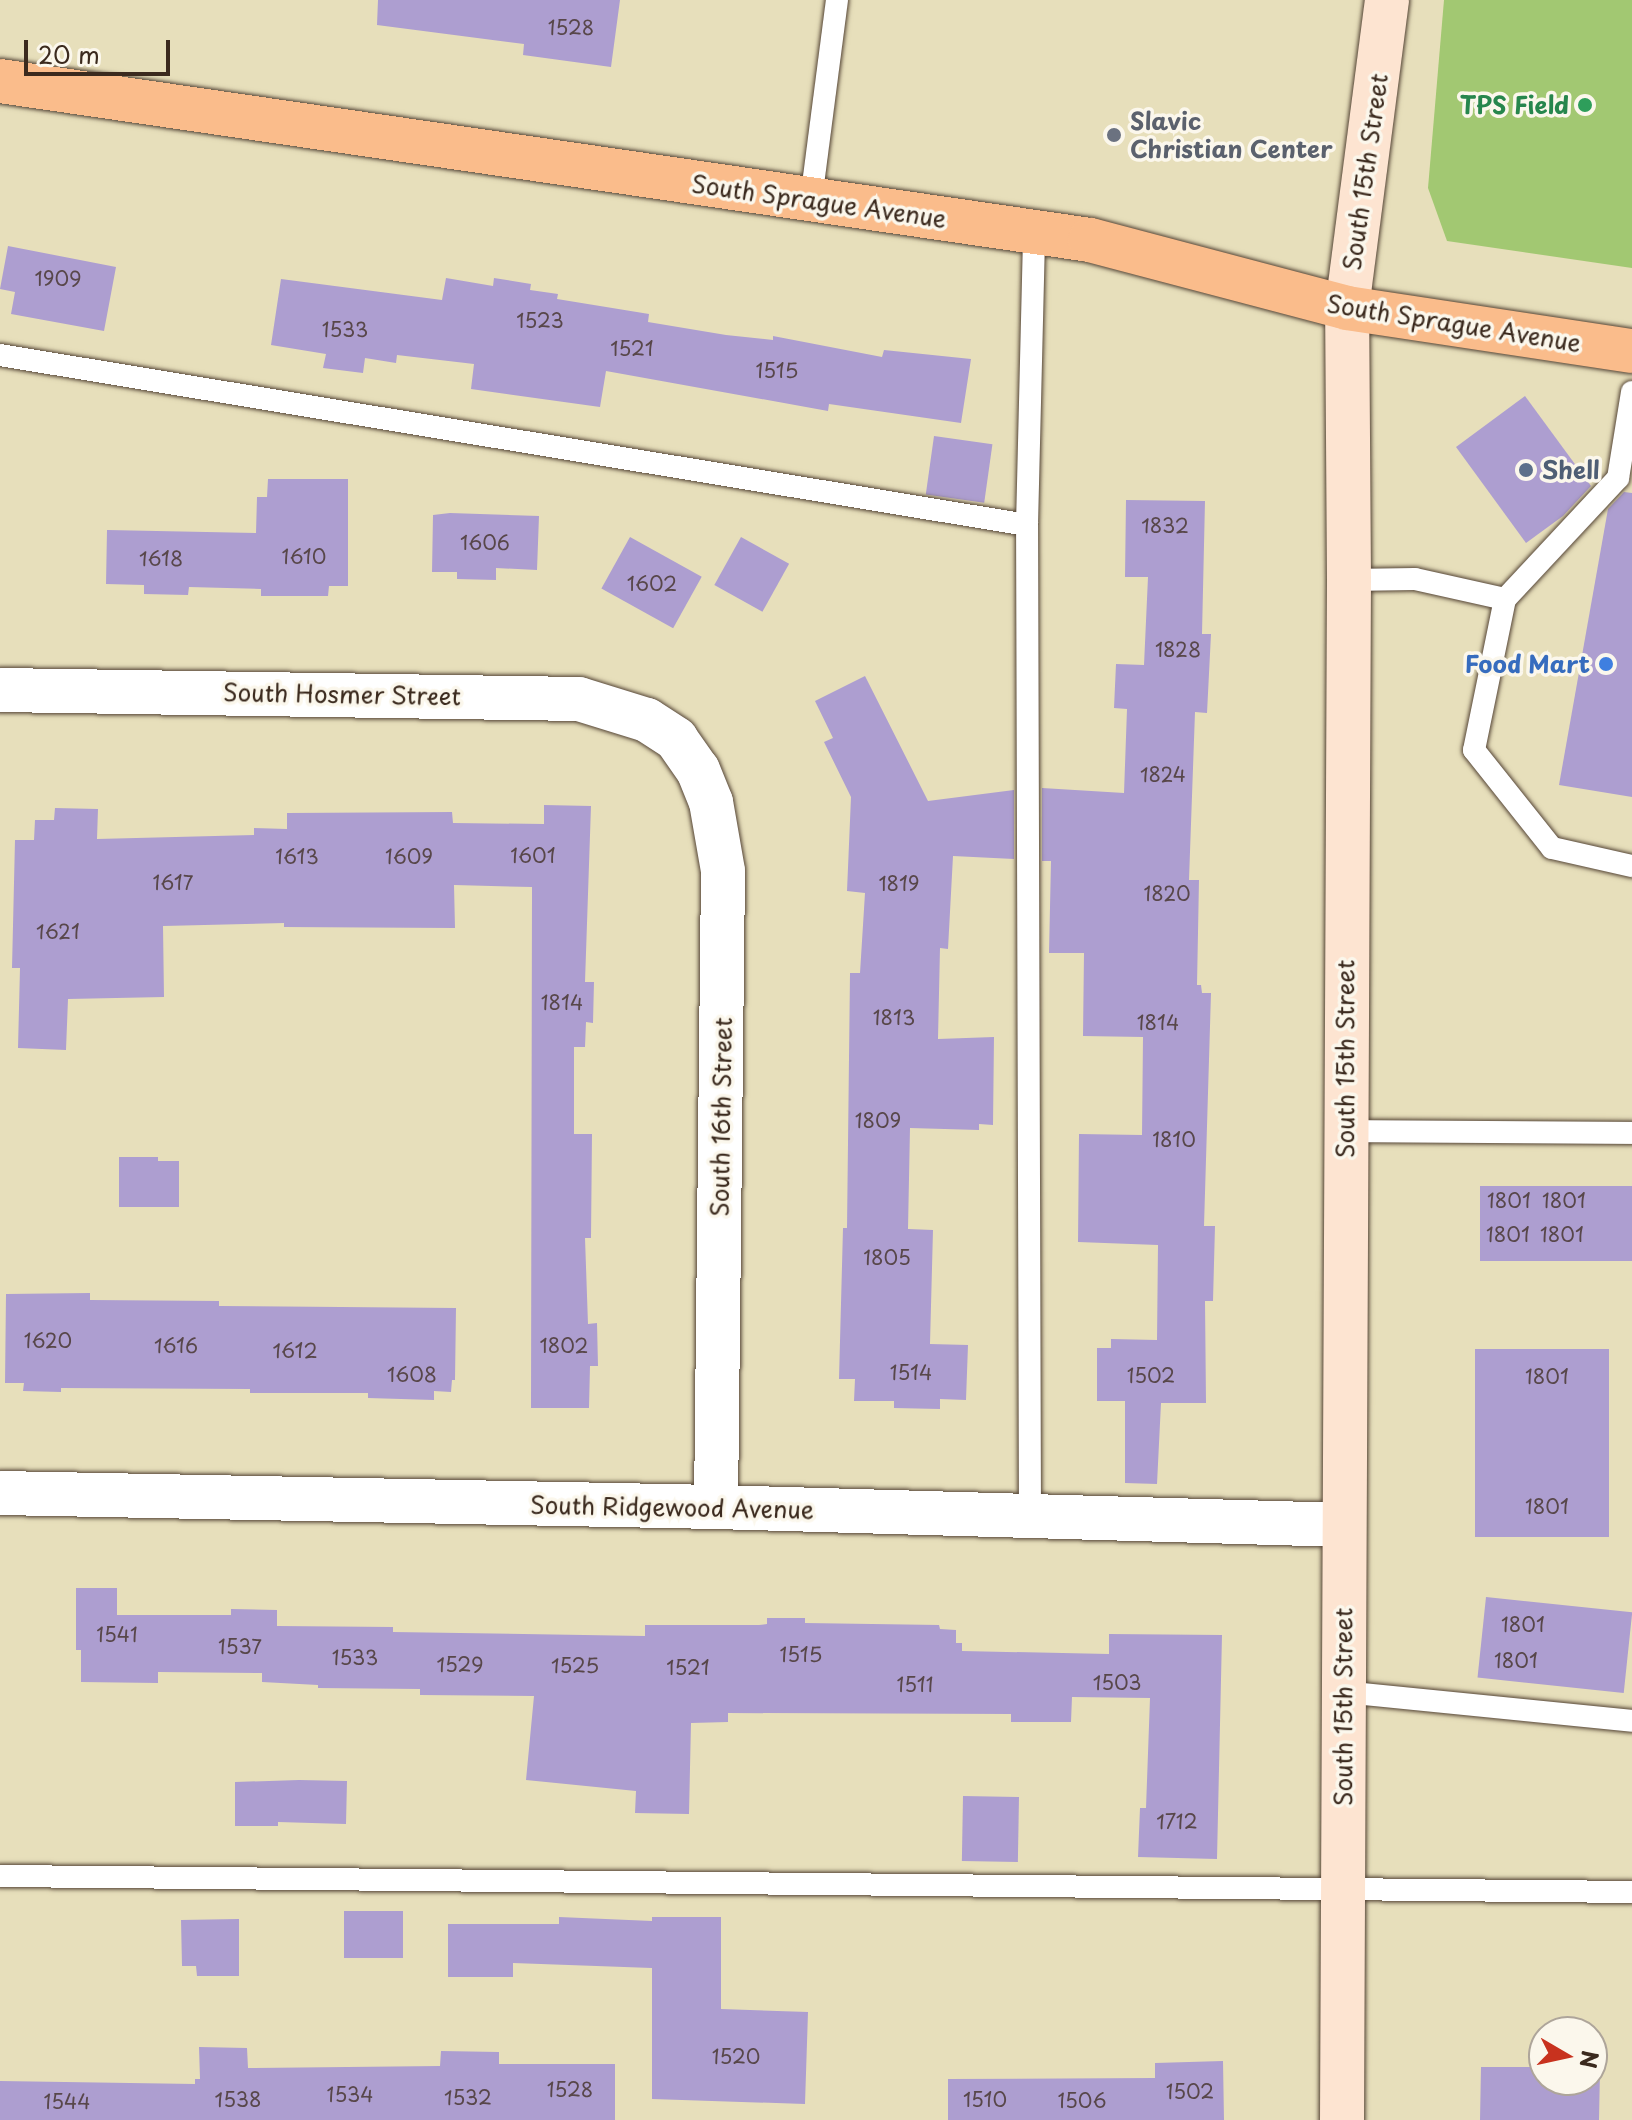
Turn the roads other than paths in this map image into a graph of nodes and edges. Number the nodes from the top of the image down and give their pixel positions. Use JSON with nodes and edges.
{"nodes":[{"id":1,"x":837,"y":0,"type":"edge"},
{"id":2,"x":1387,"y":0,"type":"edge"},
{"id":3,"x":0,"y":81,"type":"edge"},
{"id":4,"x":811,"y":200,"type":"junction"},
{"id":5,"x":1034,"y":231,"type":"junction"},
{"id":6,"x":1347,"y":308,"type":"junction"},
{"id":7,"x":1632,"y":351,"type":"edge"},
{"id":8,"x":0,"y":355,"type":"edge"},
{"id":9,"x":1632,"y":392,"type":"edge"},
{"id":10,"x":1027,"y":525,"type":"junction"},
{"id":11,"x":1349,"y":580,"type":"junction"},
{"id":12,"x":1505,"y":599,"type":"junction"},
{"id":13,"x":0,"y":690,"type":"edge"},
{"id":14,"x":676,"y":739,"type":"joint"},
{"id":15,"x":1632,"y":866,"type":"edge"},
{"id":16,"x":1344,"y":1131,"type":"junction"},
{"id":17,"x":1632,"y":1133,"type":"edge"},
{"id":18,"x":0,"y":1493,"type":"edge"},
{"id":19,"x":716,"y":1507,"type":"junction"},
{"id":20,"x":1030,"y":1516,"type":"junction"},
{"id":21,"x":1343,"y":1525,"type":"junction"},
{"id":22,"x":1343,"y":1692,"type":"junction"},
{"id":23,"x":1632,"y":1721,"type":"edge"},
{"id":24,"x":0,"y":1876,"type":"edge"},
{"id":25,"x":1343,"y":1890,"type":"junction"},
{"id":26,"x":1632,"y":1892,"type":"edge"},
{"id":27,"x":1342,"y":2120,"type":"edge"}],
"edges":[{"from":1,"to":4,"type":"lane"},
{"from":2,"to":6,"type":"street","name":"South 15th Street"},
{"from":3,"to":4,"type":"main road","name":"South Sprague Avenue"},
{"from":4,"to":5,"type":"main road","name":"South Sprague Avenue"},
{"from":5,"to":6,"type":"main road","name":"South Sprague Avenue"},
{"from":5,"to":10,"type":"lane"},
{"from":6,"to":7,"type":"main road","name":"South Sprague Avenue"},
{"from":6,"to":11,"type":"street","name":"South 15th Street"},
{"from":8,"to":10,"type":"lane"},
{"from":9,"to":12,"type":"lane"},
{"from":10,"to":20,"type":"lane"},
{"from":11,"to":12,"type":"lane"},
{"from":11,"to":16,"type":"street","name":"South 15th Street"},
{"from":12,"to":15,"type":"lane"},
{"from":13,"to":14,"type":"street","name":"South Hosmer Street"},
{"from":14,"to":19,"type":"street","name":"South 16th Street"},
{"from":16,"to":17,"type":"lane"},
{"from":16,"to":21,"type":"street","name":"South 15th Street"},
{"from":18,"to":19,"type":"street","name":"South Ridgewood Avenue"},
{"from":19,"to":20,"type":"street","name":"South Ridgewood Avenue"},
{"from":20,"to":21,"type":"street","name":"South Ridgewood Avenue"},
{"from":21,"to":22,"type":"street","name":"South 15th Street"},
{"from":22,"to":23,"type":"lane"},
{"from":22,"to":25,"type":"street","name":"South 15th Street"},
{"from":24,"to":25,"type":"lane"},
{"from":25,"to":26,"type":"lane"},
{"from":25,"to":27,"type":"street","name":"South 15th Street"}]}
